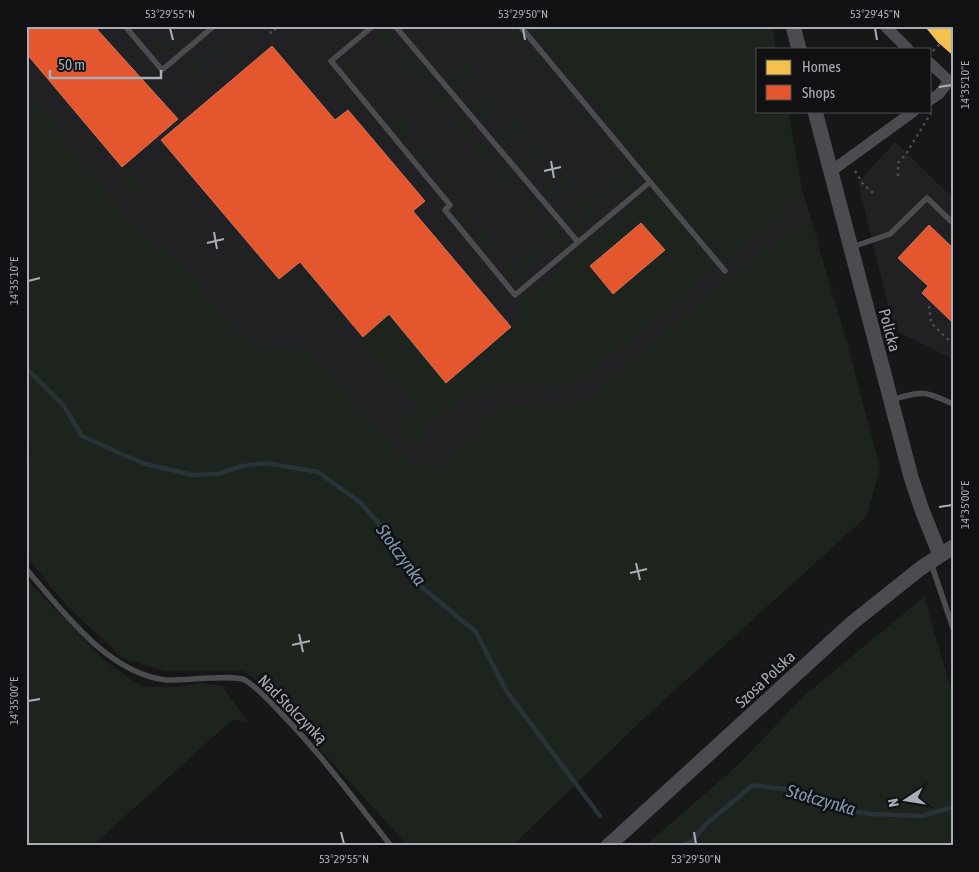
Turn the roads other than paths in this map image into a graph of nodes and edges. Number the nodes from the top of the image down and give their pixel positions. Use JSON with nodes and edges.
{"nodes":[{"id":1,"x":125,"y":26,"type":"edge"},
{"id":2,"x":214,"y":26,"type":"edge"},
{"id":3,"x":373,"y":26,"type":"edge"},
{"id":4,"x":395,"y":26,"type":"edge"},
{"id":5,"x":520,"y":26,"type":"edge"},
{"id":6,"x":793,"y":26,"type":"edge"},
{"id":7,"x":885,"y":26,"type":"edge"},
{"id":8,"x":799,"y":48,"type":"edge"},
{"id":9,"x":907,"y":48,"type":"edge"},
{"id":10,"x":932,"y":65,"type":"edge"},
{"id":11,"x":951,"y":79,"type":"edge"},
{"id":12,"x":953,"y":94,"type":"edge"},
{"id":13,"x":935,"y":97,"type":"edge"},
{"id":14,"x":814,"y":112,"type":"edge"},
{"id":15,"x":913,"y":112,"type":"edge"},
{"id":16,"x":830,"y":172,"type":"junction"},
{"id":17,"x":650,"y":182,"type":"junction"},
{"id":18,"x":953,"y":223,"type":"edge"},
{"id":19,"x":578,"y":242,"type":"junction"},
{"id":20,"x":850,"y":248,"type":"junction"},
{"id":21,"x":726,"y":271,"type":"dead end"},
{"id":22,"x":890,"y":400,"type":"junction"},
{"id":23,"x":953,"y":404,"type":"edge"},
{"id":24,"x":941,"y":554,"type":"edge"},
{"id":25,"x":26,"y":569,"type":"edge"},
{"id":26,"x":953,"y":628,"type":"edge"},
{"id":27,"x":391,"y":846,"type":"edge"},
{"id":28,"x":608,"y":846,"type":"edge"}],
"edges":[{"from":1,"to":2,"type":"lane"},
{"from":3,"to":19,"type":"lane"},
{"from":4,"to":19,"type":"lane"},
{"from":5,"to":17,"type":"lane"},
{"from":6,"to":8,"type":"street"},
{"from":7,"to":9,"type":"street"},
{"from":10,"to":11,"type":"street"},
{"from":11,"to":12,"type":"street"},
{"from":11,"to":13,"type":"street"},
{"from":14,"to":16,"type":"street","name":"Policka"},
{"from":15,"to":16,"type":"street"},
{"from":16,"to":20,"type":"street","name":"Policka"},
{"from":17,"to":19,"type":"lane"},
{"from":17,"to":21,"type":"lane"},
{"from":18,"to":20,"type":"lane"},
{"from":20,"to":22,"type":"street","name":"Policka"},
{"from":22,"to":23,"type":"lane"},
{"from":22,"to":24,"type":"street","name":"Policka"},
{"from":24,"to":26,"type":"lane"},
{"from":24,"to":28,"type":"street","name":"Szosa Polska"},
{"from":25,"to":27,"type":"lane","name":"Nad Stołczynką"}]}
